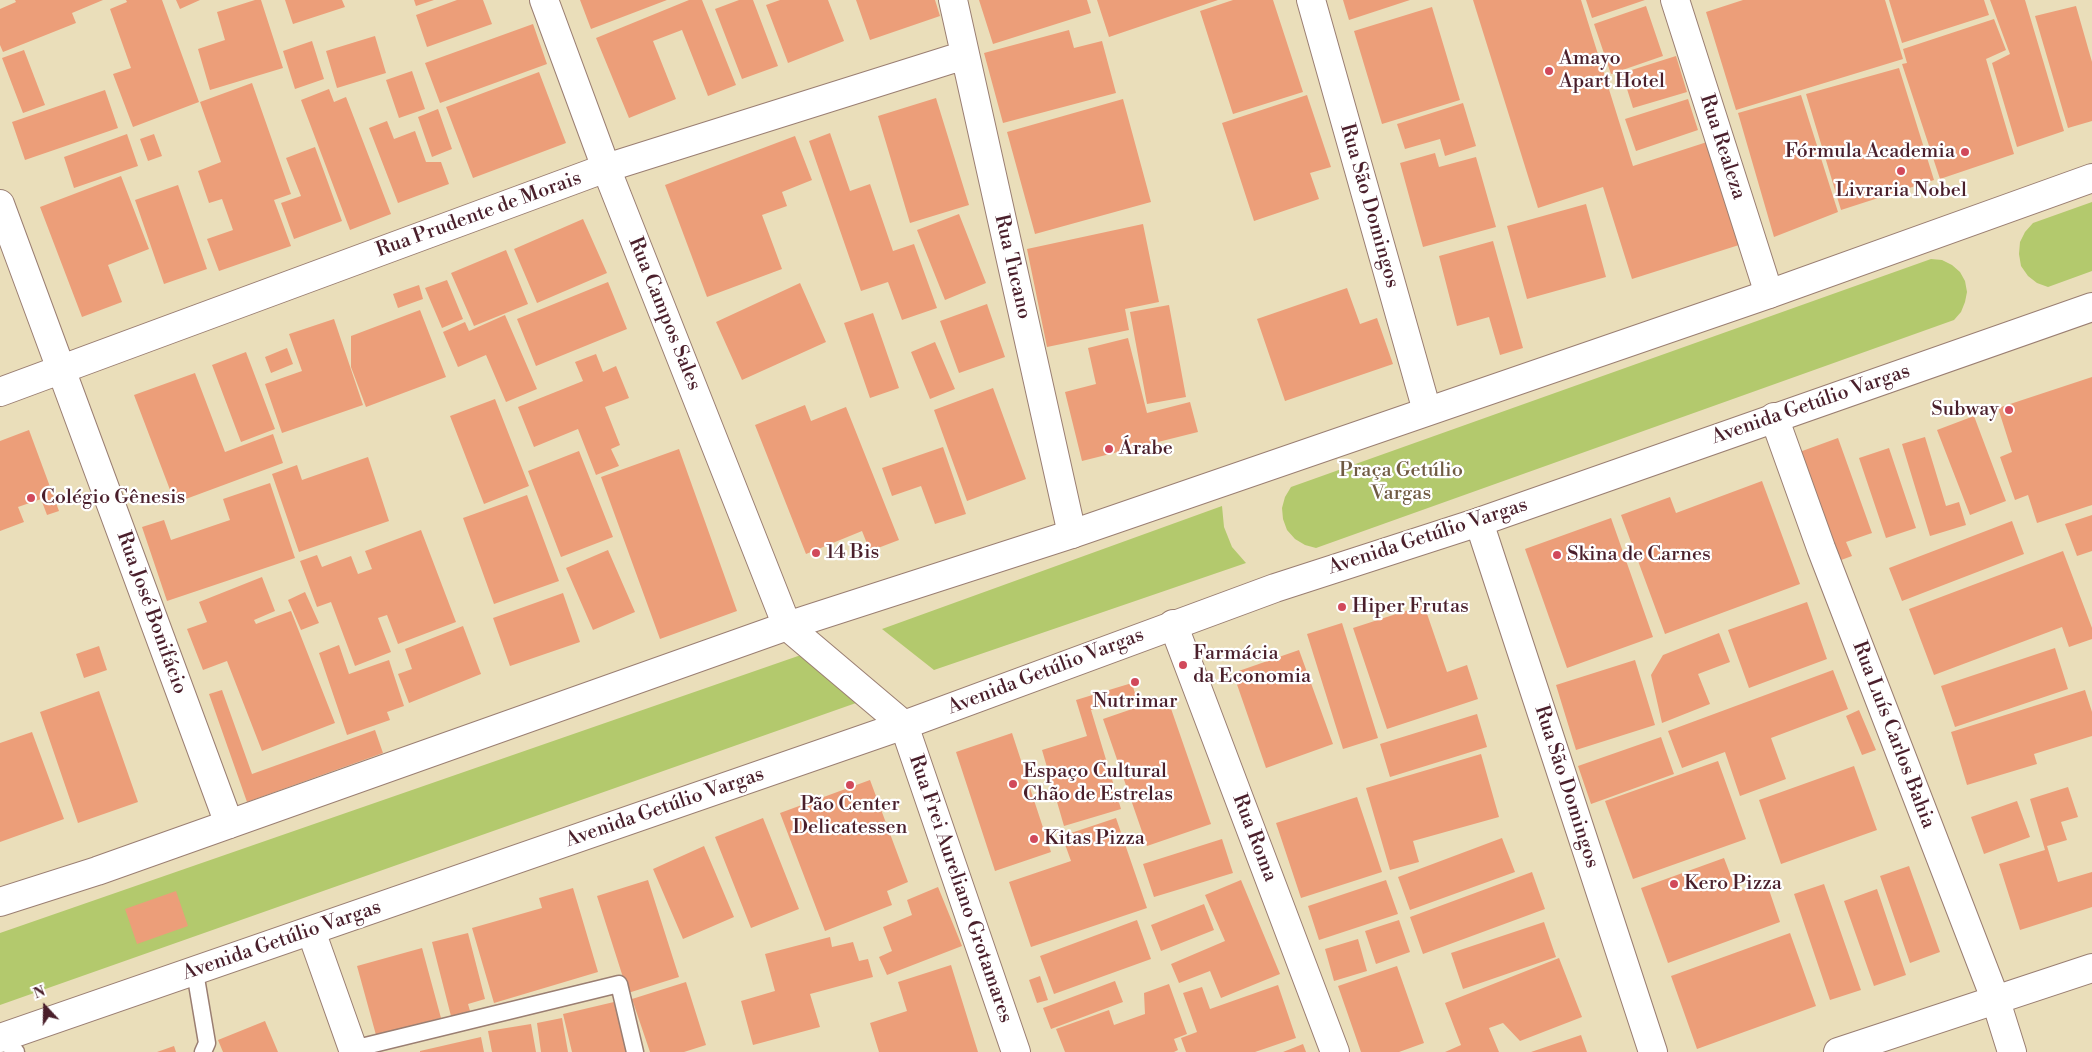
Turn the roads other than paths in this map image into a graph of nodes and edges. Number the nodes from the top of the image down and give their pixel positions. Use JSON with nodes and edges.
{"nodes":[{"id":1,"x":544,"y":0,"type":"edge"},
{"id":2,"x":954,"y":0,"type":"edge"},
{"id":3,"x":1311,"y":0,"type":"edge"},
{"id":4,"x":1674,"y":0,"type":"edge"},
{"id":5,"x":965,"y":55,"type":"junction"},
{"id":6,"x":606,"y":168,"type":"junction"},
{"id":7,"x":2092,"y":178,"type":"edge"},
{"id":8,"x":0,"y":204,"type":"edge"},
{"id":9,"x":1769,"y":294,"type":"junction"},
{"id":10,"x":2092,"y":307,"type":"edge"},
{"id":11,"x":62,"y":369,"type":"junction"},
{"id":12,"x":0,"y":392,"type":"edge"},
{"id":13,"x":1427,"y":411,"type":"junction"},
{"id":14,"x":1774,"y":417,"type":"junction"},
{"id":15,"x":1479,"y":522,"type":"junction"},
{"id":16,"x":1072,"y":534,"type":"junction"},
{"id":17,"x":1174,"y":624,"type":"junction"},
{"id":18,"x":787,"y":626,"type":"junction"},
{"id":19,"x":904,"y":725,"type":"junction"},
{"id":20,"x":228,"y":824,"type":"junction"},
{"id":21,"x":0,"y":902,"type":"edge"},
{"id":22,"x":311,"y":931,"type":"junction"},
{"id":23,"x":2092,"y":968,"type":"edge"},
{"id":24,"x":194,"y":972,"type":"junction"},
{"id":25,"x":1996,"y":1001,"type":"junction"},
{"id":26,"x":6,"y":1043,"type":"edge"},
{"id":27,"x":354,"y":1050,"type":"edge"},
{"id":28,"x":203,"y":1052,"type":"edge"},
{"id":29,"x":635,"y":1052,"type":"edge"},
{"id":30,"x":1016,"y":1052,"type":"edge"},
{"id":31,"x":1335,"y":1052,"type":"edge"},
{"id":32,"x":1653,"y":1052,"type":"edge"},
{"id":33,"x":1838,"y":1052,"type":"edge"},
{"id":34,"x":2012,"y":1052,"type":"edge"}],
"edges":[{"from":1,"to":6,"type":"street","name":"Rua Campos Sales"},
{"from":2,"to":5,"type":"street","name":"Rua Tucano"},
{"from":3,"to":13,"type":"street","name":"Rua São Domingos"},
{"from":4,"to":9,"type":"street","name":"Rua Realeza"},
{"from":5,"to":6,"type":"street","name":"Rua Prudente de Morais"},
{"from":5,"to":16,"type":"street","name":"Rua Tucano"},
{"from":6,"to":11,"type":"street","name":"Rua Prudente de Morais"},
{"from":6,"to":18,"type":"street","name":"Rua Campos Sales"},
{"from":7,"to":9,"type":"street"},
{"from":8,"to":11,"type":"street","name":"Rua José Bonifácio"},
{"from":9,"to":13,"type":"street"},
{"from":10,"to":14,"type":"street","name":"Avenida Getúlio Vargas"},
{"from":11,"to":12,"type":"street","name":"Rua Prudente de Morais"},
{"from":11,"to":20,"type":"street","name":"Rua José Bonifácio"},
{"from":13,"to":16,"type":"street"},
{"from":14,"to":15,"type":"street","name":"Avenida Getúlio Vargas"},
{"from":14,"to":25,"type":"street","name":"Rua Luís Carlos Bahia"},
{"from":15,"to":17,"type":"street","name":"Avenida Getúlio Vargas"},
{"from":15,"to":32,"type":"street","name":"Rua São Domingos"},
{"from":16,"to":18,"type":"street"},
{"from":17,"to":19,"type":"street","name":"Avenida Getúlio Vargas"},
{"from":17,"to":31,"type":"street","name":"Rua Roma"},
{"from":18,"to":19,"type":"street"},
{"from":18,"to":20,"type":"street"},
{"from":19,"to":22,"type":"street","name":"Avenida Getúlio Vargas"},
{"from":19,"to":30,"type":"street","name":"Rua Frei Aureliano Grotamares"},
{"from":20,"to":21,"type":"street"},
{"from":22,"to":24,"type":"street","name":"Avenida Getúlio Vargas"},
{"from":22,"to":27,"type":"street"},
{"from":23,"to":25,"type":"street"},
{"from":24,"to":26,"type":"street","name":"Avenida Getúlio Vargas"},
{"from":24,"to":28,"type":"lane"},
{"from":25,"to":33,"type":"street"},
{"from":25,"to":34,"type":"street","name":"Rua Luís Carlos Bahia"},
{"from":27,"to":29,"type":"lane"}]}
